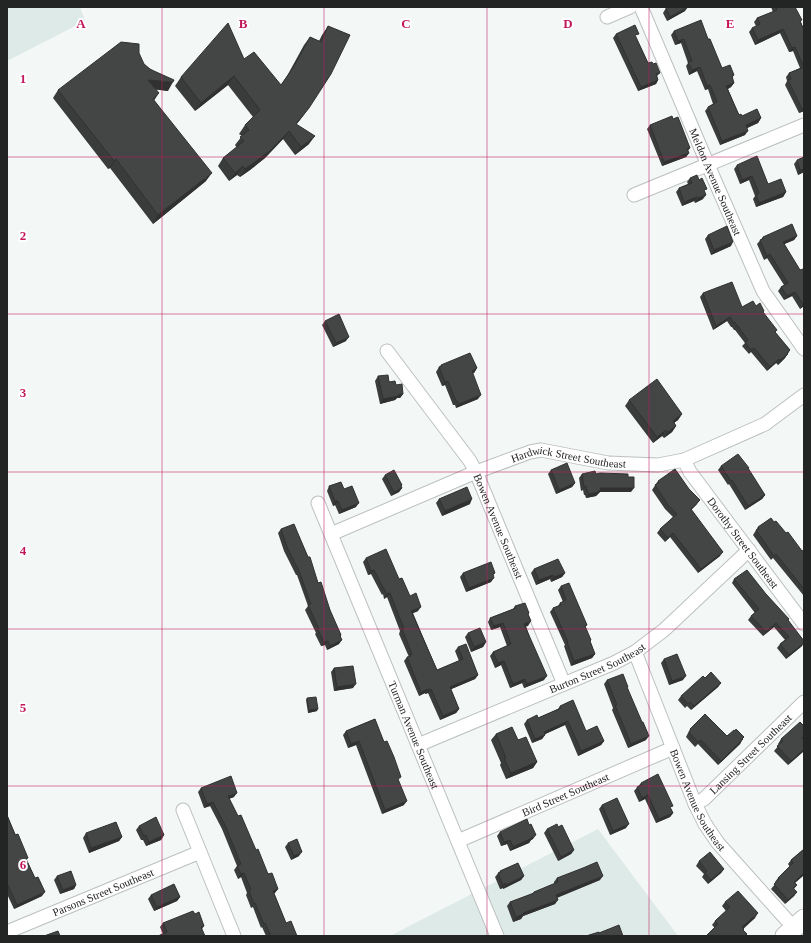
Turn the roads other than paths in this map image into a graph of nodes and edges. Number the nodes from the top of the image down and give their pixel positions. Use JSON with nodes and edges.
{"nodes":[{"id":1,"x":630,"y":7,"type":"edge"},
{"id":2,"x":641,"y":7,"type":"edge"},
{"id":3,"x":607,"y":17,"type":"dead end"},
{"id":4,"x":804,"y":125,"type":"edge"},
{"id":5,"x":708,"y":165,"type":"junction"},
{"id":6,"x":634,"y":195,"type":"dead end"},
{"id":7,"x":804,"y":349,"type":"edge"},
{"id":8,"x":387,"y":350,"type":"dead end"},
{"id":9,"x":804,"y":395,"type":"edge"},
{"id":10,"x":684,"y":460,"type":"junction"},
{"id":11,"x":476,"y":472,"type":"junction"},
{"id":12,"x":318,"y":503,"type":"dead end"},
{"id":13,"x":331,"y":534,"type":"junction"},
{"id":14,"x":749,"y":550,"type":"junction"},
{"id":15,"x":804,"y":624,"type":"edge"},
{"id":16,"x":635,"y":652,"type":"junction"},
{"id":17,"x":564,"y":684,"type":"junction"},
{"id":18,"x":804,"y":702,"type":"edge"},
{"id":19,"x":418,"y":745,"type":"junction"},
{"id":20,"x":673,"y":748,"type":"junction"},
{"id":21,"x":695,"y":804,"type":"junction"},
{"id":22,"x":183,"y":810,"type":"dead end"},
{"id":23,"x":458,"y":842,"type":"junction"},
{"id":24,"x":200,"y":852,"type":"junction"},
{"id":25,"x":795,"y":928,"type":"edge"},
{"id":26,"x":7,"y":932,"type":"edge"},
{"id":27,"x":234,"y":936,"type":"edge"},
{"id":28,"x":497,"y":936,"type":"edge"}],
"edges":[{"from":1,"to":3,"type":"street"},
{"from":2,"to":5,"type":"street","name":"Meldon Avenue Southeast"},
{"from":4,"to":5,"type":"street"},
{"from":5,"to":6,"type":"street"},
{"from":5,"to":7,"type":"street","name":"Meldon Avenue Southeast"},
{"from":8,"to":11,"type":"street","name":"Bowen Avenue Southeast"},
{"from":9,"to":10,"type":"street","name":"Hardwick Street Southeast"},
{"from":10,"to":11,"type":"street","name":"Hardwick Street Southeast"},
{"from":10,"to":14,"type":"street","name":"Dorothy Street Southeast"},
{"from":11,"to":13,"type":"street","name":"Hardwick Street Southeast"},
{"from":11,"to":17,"type":"street","name":"Bowen Avenue Southeast"},
{"from":12,"to":13,"type":"street","name":"Turman Avenue Southeast"},
{"from":13,"to":19,"type":"street","name":"Turman Avenue Southeast"},
{"from":14,"to":15,"type":"street","name":"Dorothy Street Southeast"},
{"from":14,"to":16,"type":"street","name":"Burton Street Southeast"},
{"from":16,"to":17,"type":"street","name":"Burton Street Southeast"},
{"from":16,"to":20,"type":"street","name":"Bowen Avenue Southeast"},
{"from":17,"to":19,"type":"street","name":"Burton Street Southeast"},
{"from":18,"to":21,"type":"street","name":"Lansing Street Southeast"},
{"from":19,"to":23,"type":"street","name":"Turman Avenue Southeast"},
{"from":20,"to":21,"type":"street","name":"Bowen Avenue Southeast"},
{"from":20,"to":23,"type":"street","name":"Bird Street Southeast"},
{"from":21,"to":25,"type":"street","name":"Bowen Avenue Southeast"},
{"from":22,"to":24,"type":"street"},
{"from":23,"to":28,"type":"street","name":"Turman Avenue Southeast"},
{"from":24,"to":26,"type":"street","name":"Parsons Street Southeast"},
{"from":24,"to":27,"type":"street"}]}
